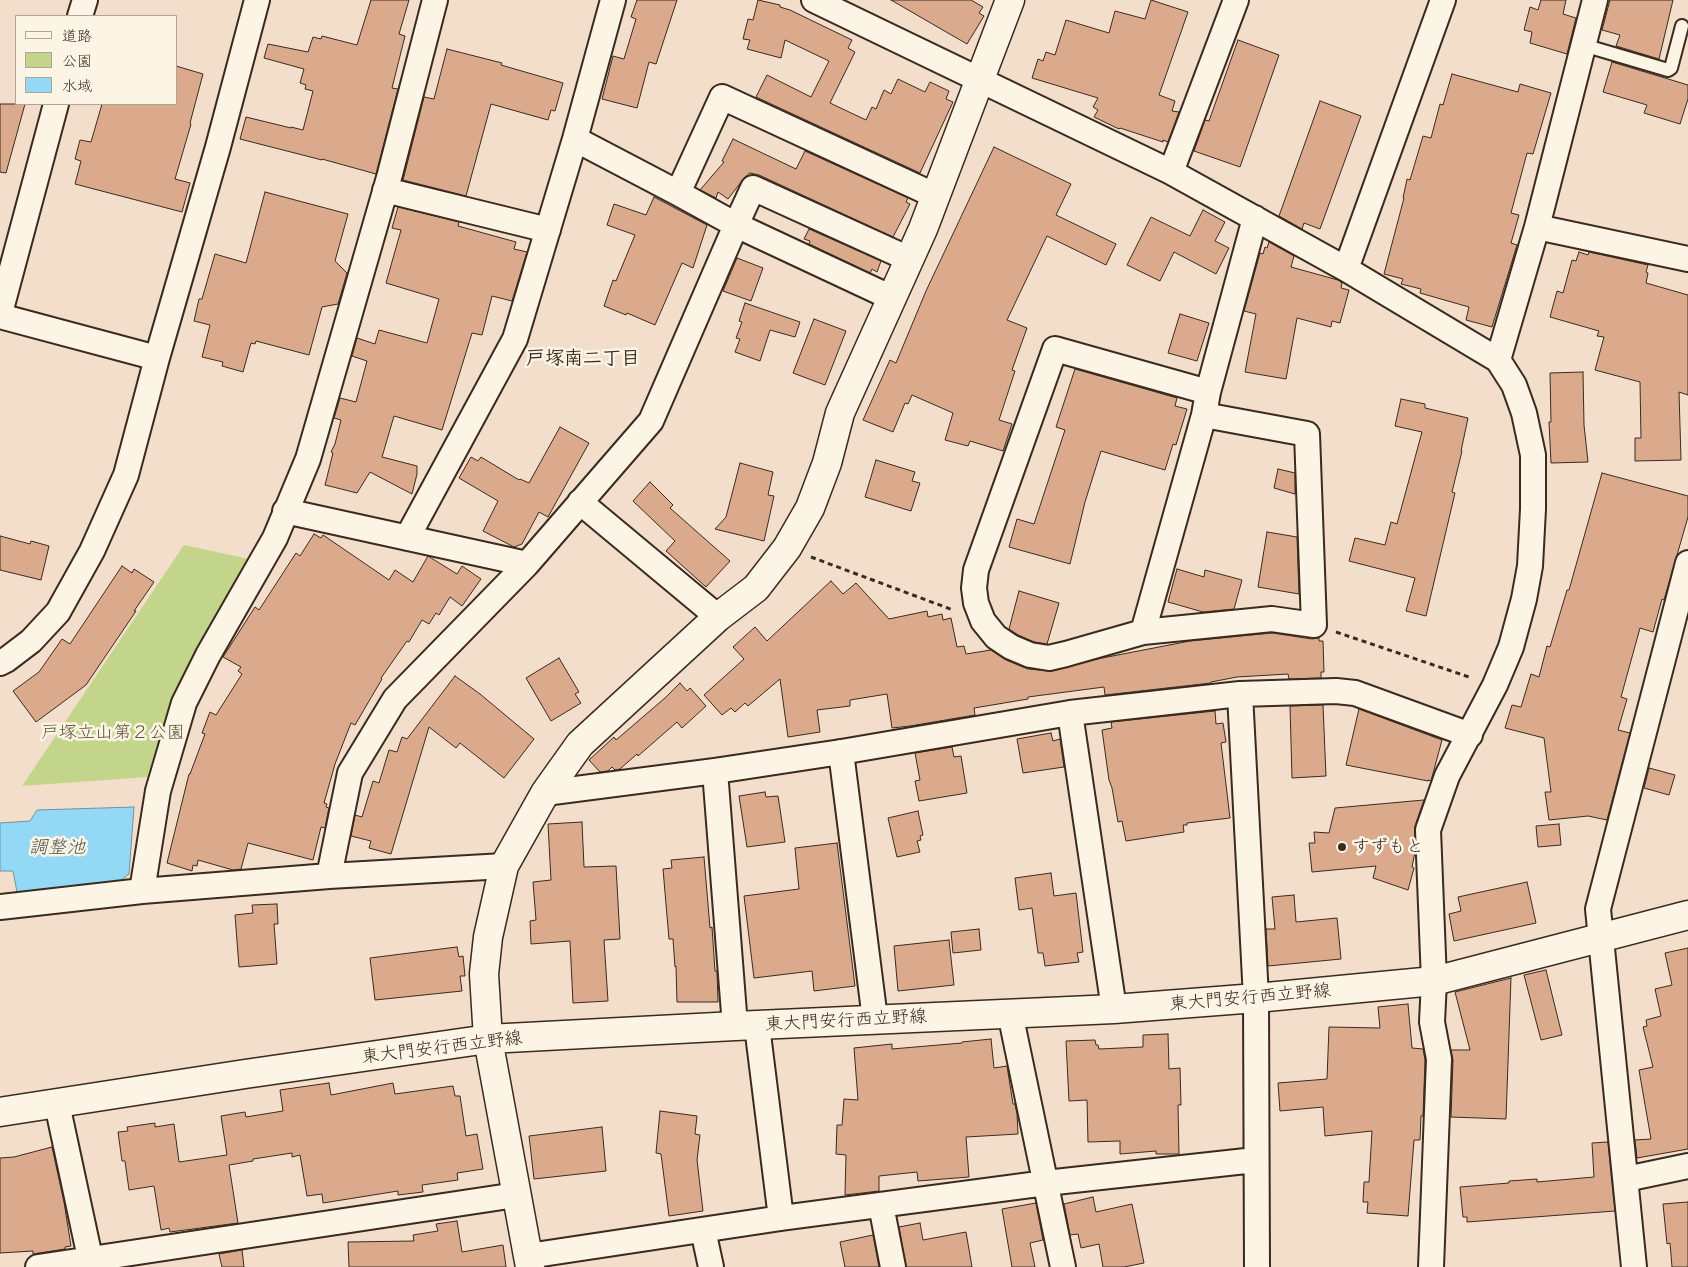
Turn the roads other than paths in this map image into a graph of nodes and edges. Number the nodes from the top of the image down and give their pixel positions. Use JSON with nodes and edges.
{"nodes":[{"id":1,"x":84,"y":0,"type":"edge"},
{"id":2,"x":257,"y":0,"type":"edge"},
{"id":3,"x":435,"y":0,"type":"edge"},
{"id":4,"x":613,"y":0,"type":"edge"},
{"id":5,"x":814,"y":0,"type":"edge"},
{"id":6,"x":1010,"y":0,"type":"edge"},
{"id":7,"x":1236,"y":0,"type":"edge"},
{"id":8,"x":1443,"y":0,"type":"edge"},
{"id":9,"x":1595,"y":0,"type":"edge"},
{"id":10,"x":80,"y":15,"type":"edge"},
{"id":11,"x":1682,"y":26,"type":"dead end"},
{"id":12,"x":1583,"y":45,"type":"junction"},
{"id":13,"x":980,"y":80,"type":"junction"},
{"id":14,"x":56,"y":105,"type":"edge"},
{"id":15,"x":575,"y":139,"type":"junction"},
{"id":16,"x":1171,"y":172,"type":"junction"},
{"id":17,"x":385,"y":190,"type":"junction"},
{"id":18,"x":678,"y":193,"type":"junction"},
{"id":19,"x":936,"y":196,"type":"junction"},
{"id":20,"x":1255,"y":218,"type":"junction"},
{"id":21,"x":736,"y":225,"type":"junction"},
{"id":22,"x":1537,"y":227,"type":"junction"},
{"id":23,"x":548,"y":230,"type":"junction"},
{"id":24,"x":910,"y":259,"type":"junction"},
{"id":25,"x":1688,"y":259,"type":"edge"},
{"id":26,"x":1346,"y":269,"type":"junction"},
{"id":27,"x":892,"y":298,"type":"junction"},
{"id":28,"x":0,"y":314,"type":"edge"},
{"id":29,"x":157,"y":358,"type":"junction"},
{"id":30,"x":1498,"y":360,"type":"junction"},
{"id":31,"x":1208,"y":392,"type":"junction"},
{"id":32,"x":1204,"y":415,"type":"junction"},
{"id":33,"x":580,"y":502,"type":"junction"},
{"id":34,"x":285,"y":511,"type":"junction"},
{"id":35,"x":408,"y":538,"type":"junction"},
{"id":36,"x":1688,"y":563,"type":"edge"},
{"id":37,"x":527,"y":564,"type":"junction"},
{"id":38,"x":718,"y":617,"type":"junction"},
{"id":39,"x":1143,"y":632,"type":"junction"},
{"id":40,"x":0,"y":663,"type":"edge"},
{"id":41,"x":1240,"y":694,"type":"junction"},
{"id":42,"x":1070,"y":713,"type":"junction"},
{"id":43,"x":1470,"y":735,"type":"junction"},
{"id":44,"x":841,"y":752,"type":"junction"},
{"id":45,"x":715,"y":771,"type":"junction"},
{"id":46,"x":545,"y":793,"type":"junction"},
{"id":47,"x":504,"y":866,"type":"junction"},
{"id":48,"x":329,"y":876,"type":"junction"},
{"id":49,"x":142,"y":891,"type":"junction"},
{"id":50,"x":0,"y":907,"type":"edge"},
{"id":51,"x":1688,"y":915,"type":"edge"},
{"id":52,"x":1600,"y":938,"type":"junction"},
{"id":53,"x":1434,"y":982,"type":"junction"},
{"id":54,"x":1256,"y":998,"type":"junction"},
{"id":55,"x":1114,"y":1009,"type":"junction"},
{"id":56,"x":1010,"y":1013,"type":"junction"},
{"id":57,"x":875,"y":1019,"type":"junction"},
{"id":58,"x":746,"y":1026,"type":"junction"},
{"id":59,"x":488,"y":1039,"type":"junction"},
{"id":60,"x":57,"y":1104,"type":"junction"},
{"id":61,"x":0,"y":1112,"type":"edge"},
{"id":62,"x":1255,"y":1160,"type":"junction"},
{"id":63,"x":1688,"y":1166,"type":"edge"},
{"id":64,"x":1626,"y":1179,"type":"junction"},
{"id":65,"x":1046,"y":1183,"type":"junction"},
{"id":66,"x":516,"y":1195,"type":"junction"},
{"id":67,"x":881,"y":1205,"type":"junction"},
{"id":68,"x":781,"y":1218,"type":"junction"},
{"id":69,"x":703,"y":1230,"type":"junction"},
{"id":70,"x":529,"y":1262,"type":"edge"},
{"id":71,"x":91,"y":1263,"type":"edge"},
{"id":72,"x":38,"y":1267,"type":"edge"},
{"id":73,"x":711,"y":1267,"type":"edge"},
{"id":74,"x":893,"y":1267,"type":"edge"},
{"id":75,"x":1063,"y":1267,"type":"edge"},
{"id":76,"x":1257,"y":1267,"type":"edge"},
{"id":77,"x":1431,"y":1267,"type":"edge"},
{"id":78,"x":1634,"y":1267,"type":"edge"}],
"edges":[{"from":1,"to":10,"type":"street"},
{"from":2,"to":29,"type":"street"},
{"from":3,"to":17,"type":"street"},
{"from":4,"to":15,"type":"street"},
{"from":5,"to":13,"type":"street"},
{"from":6,"to":13,"type":"main road"},
{"from":7,"to":16,"type":"street"},
{"from":8,"to":26,"type":"street"},
{"from":9,"to":12,"type":"street"},
{"from":11,"to":12,"type":"lane"},
{"from":12,"to":22,"type":"street"},
{"from":13,"to":16,"type":"street"},
{"from":13,"to":19,"type":"main road"},
{"from":14,"to":28,"type":"street"},
{"from":15,"to":18,"type":"street"},
{"from":15,"to":23,"type":"street"},
{"from":16,"to":20,"type":"street"},
{"from":17,"to":23,"type":"street"},
{"from":17,"to":34,"type":"street"},
{"from":18,"to":19,"type":"street"},
{"from":18,"to":21,"type":"street"},
{"from":19,"to":24,"type":"main road"},
{"from":20,"to":26,"type":"street"},
{"from":20,"to":31,"type":"street"},
{"from":21,"to":24,"type":"street"},
{"from":21,"to":27,"type":"street"},
{"from":21,"to":33,"type":"street"},
{"from":22,"to":25,"type":"street"},
{"from":22,"to":30,"type":"street"},
{"from":23,"to":35,"type":"street"},
{"from":24,"to":27,"type":"main road"},
{"from":26,"to":30,"type":"street"},
{"from":27,"to":38,"type":"main road"},
{"from":28,"to":29,"type":"street"},
{"from":29,"to":40,"type":"street"},
{"from":30,"to":43,"type":"street"},
{"from":31,"to":32,"type":"street"},
{"from":31,"to":39,"type":"street"},
{"from":32,"to":39,"type":"street"},
{"from":32,"to":39,"type":"street"},
{"from":33,"to":37,"type":"street"},
{"from":33,"to":38,"type":"street"},
{"from":34,"to":35,"type":"street"},
{"from":34,"to":49,"type":"street"},
{"from":35,"to":37,"type":"street"},
{"from":36,"to":52,"type":"street"},
{"from":37,"to":48,"type":"street"},
{"from":38,"to":46,"type":"main road"},
{"from":41,"to":42,"type":"street"},
{"from":41,"to":43,"type":"street"},
{"from":41,"to":54,"type":"street"},
{"from":42,"to":44,"type":"street"},
{"from":42,"to":55,"type":"street"},
{"from":43,"to":53,"type":"street"},
{"from":44,"to":45,"type":"street"},
{"from":44,"to":57,"type":"street"},
{"from":45,"to":46,"type":"street"},
{"from":45,"to":58,"type":"street"},
{"from":46,"to":47,"type":"main road"},
{"from":47,"to":48,"type":"street"},
{"from":47,"to":59,"type":"main road"},
{"from":48,"to":49,"type":"street"},
{"from":49,"to":50,"type":"street"},
{"from":51,"to":52,"type":"main road","name":"東大門安行西立野線"},
{"from":52,"to":53,"type":"main road","name":"東大門安行西立野線"},
{"from":52,"to":64,"type":"street"},
{"from":53,"to":54,"type":"main road","name":"東大門安行西立野線"},
{"from":53,"to":77,"type":"street"},
{"from":54,"to":55,"type":"main road","name":"東大門安行西立野線"},
{"from":54,"to":62,"type":"street"},
{"from":55,"to":56,"type":"main road","name":"東大門安行西立野線"},
{"from":56,"to":57,"type":"main road","name":"東大門安行西立野線"},
{"from":56,"to":65,"type":"street"},
{"from":57,"to":58,"type":"main road","name":"東大門安行西立野線"},
{"from":58,"to":59,"type":"main road","name":"東大門安行西立野線"},
{"from":58,"to":68,"type":"street"},
{"from":59,"to":60,"type":"main road","name":"東大門安行西立野線"},
{"from":59,"to":66,"type":"main road"},
{"from":60,"to":61,"type":"main road","name":"東大門安行西立野線"},
{"from":60,"to":71,"type":"street"},
{"from":62,"to":65,"type":"street"},
{"from":62,"to":76,"type":"street"},
{"from":63,"to":64,"type":"street"},
{"from":64,"to":78,"type":"street"},
{"from":65,"to":67,"type":"street"},
{"from":65,"to":75,"type":"street"},
{"from":66,"to":70,"type":"main road"},
{"from":66,"to":71,"type":"street"},
{"from":67,"to":68,"type":"street"},
{"from":67,"to":74,"type":"street"},
{"from":68,"to":69,"type":"street"},
{"from":69,"to":70,"type":"street"},
{"from":69,"to":73,"type":"street"},
{"from":71,"to":72,"type":"street"}]}
